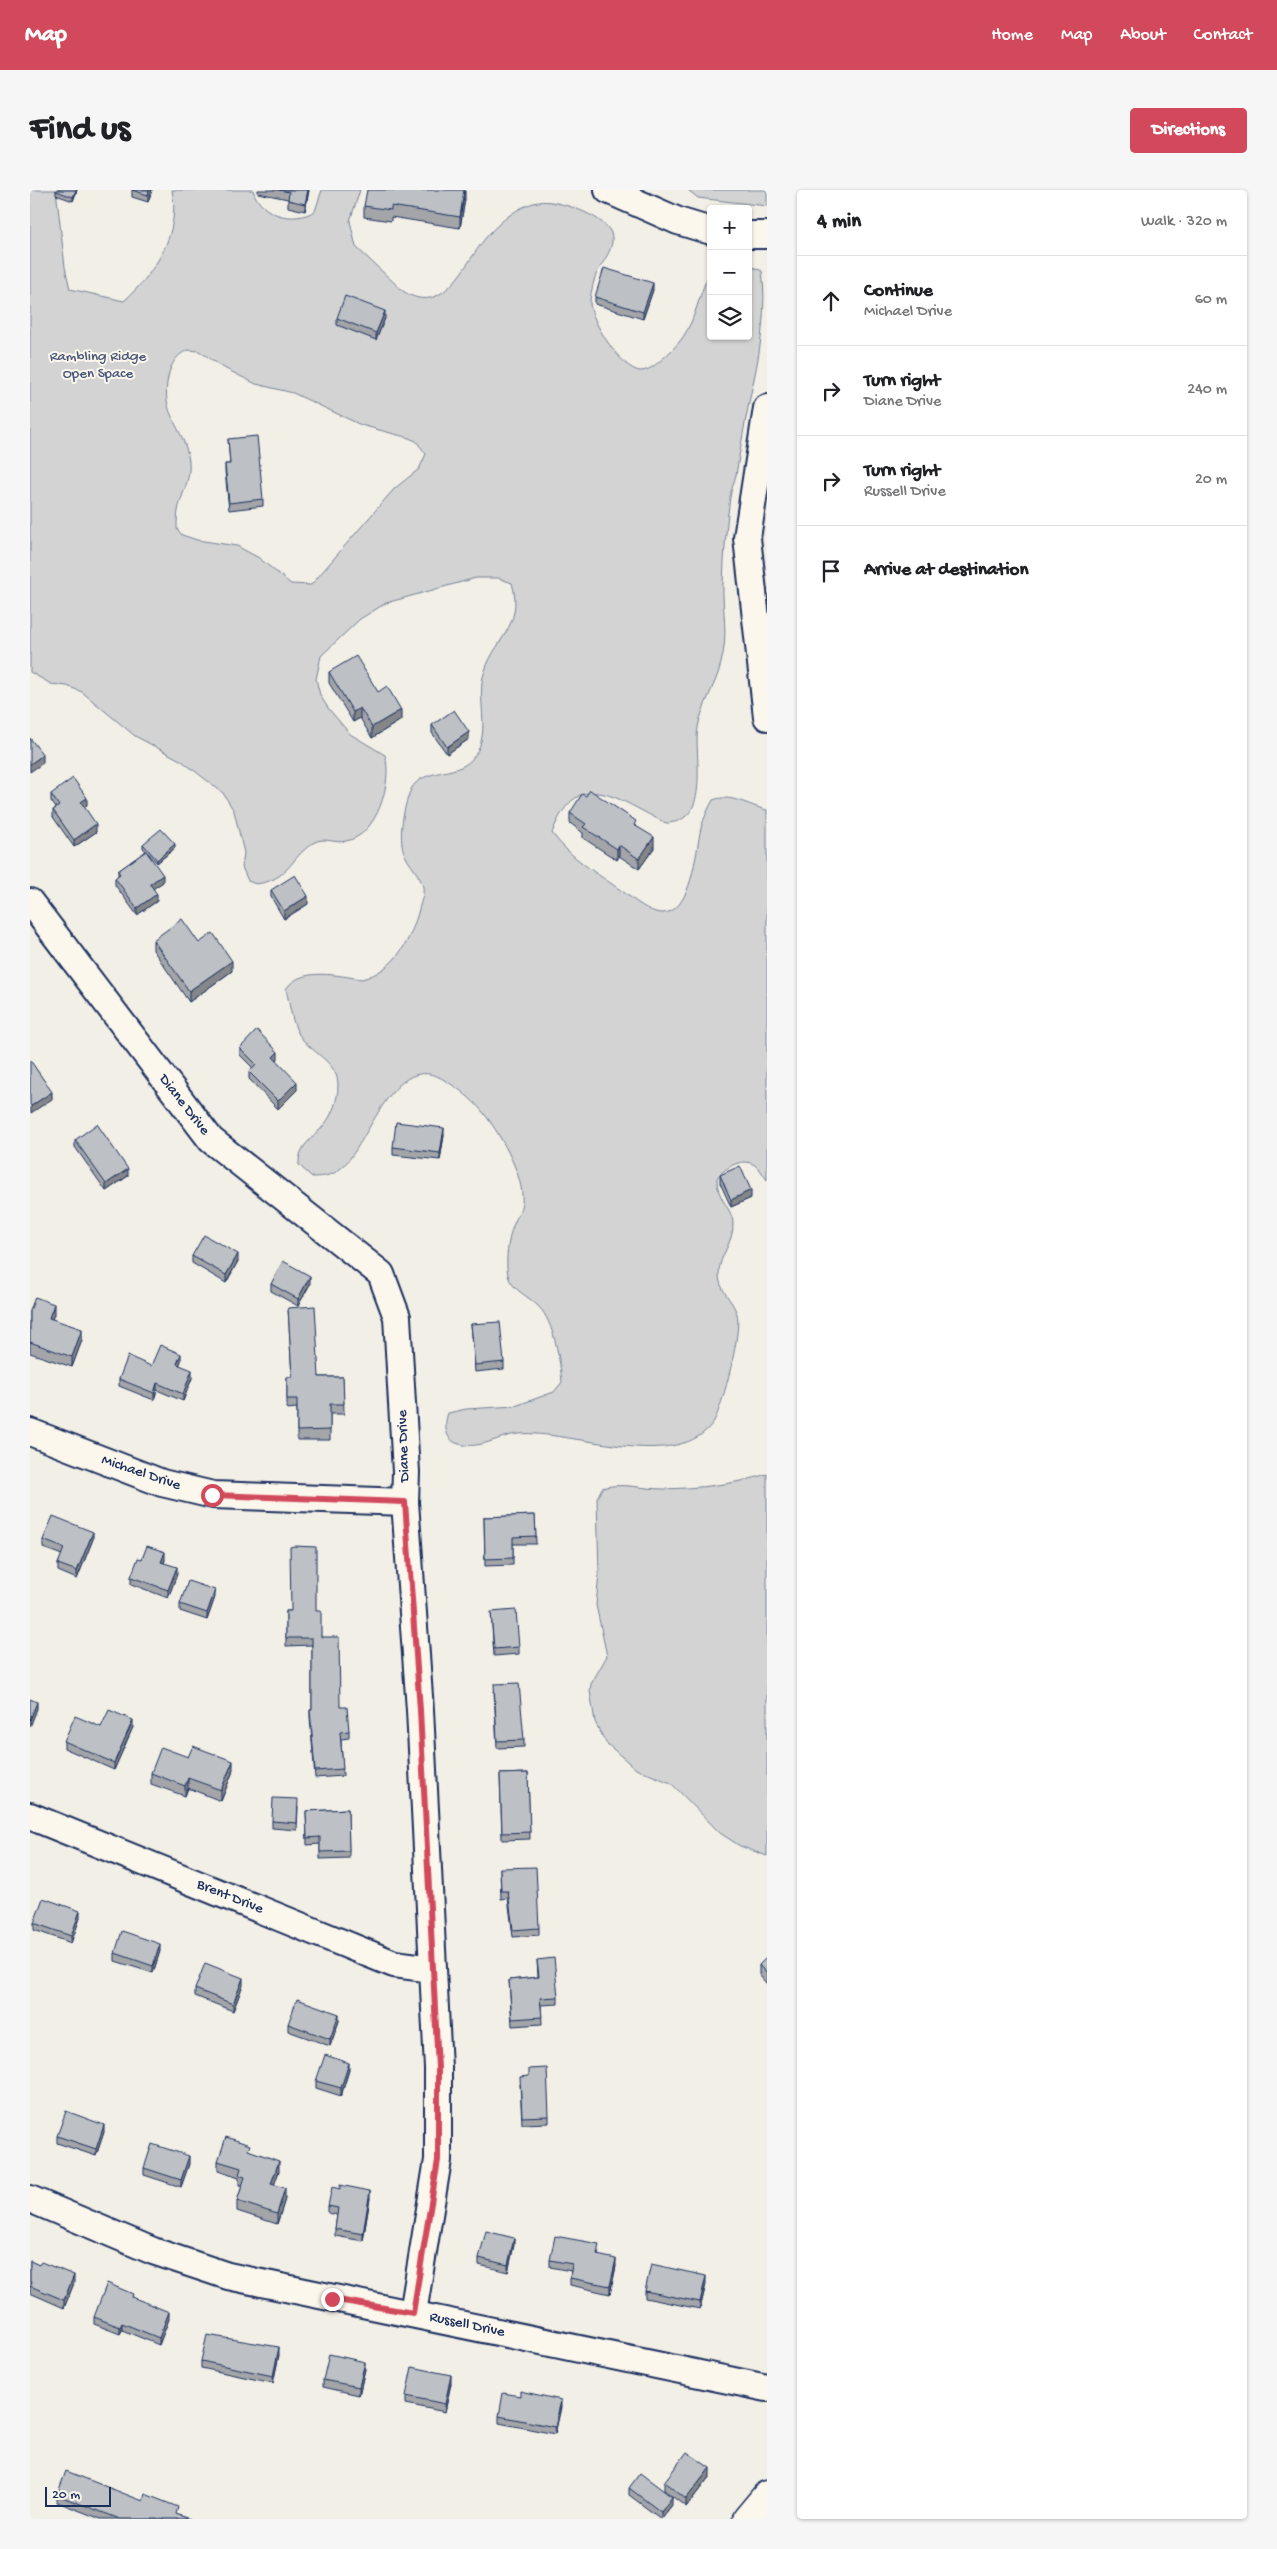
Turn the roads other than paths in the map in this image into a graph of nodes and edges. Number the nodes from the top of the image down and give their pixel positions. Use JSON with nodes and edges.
{"nodes":[{"id":1,"x":608,"y":190,"type":"edge"},
{"id":2,"x":707,"y":230,"type":"edge"},
{"id":3,"x":752,"y":235,"type":"edge"},
{"id":4,"x":767,"y":235,"type":"edge"},
{"id":5,"x":767,"y":408,"type":"edge"},
{"id":6,"x":767,"y":717,"type":"edge"},
{"id":7,"x":30,"y":902,"type":"edge"},
{"id":8,"x":30,"y":1432,"type":"edge"},
{"id":9,"x":405,"y":1502,"type":"junction"},
{"id":10,"x":30,"y":1816,"type":"edge"},
{"id":11,"x":433,"y":1970,"type":"junction"},
{"id":12,"x":30,"y":2199,"type":"edge"},
{"id":13,"x":413,"y":2313,"type":"junction"},
{"id":14,"x":767,"y":2388,"type":"edge"}],
"edges":[{"from":1,"to":2,"type":"street"},
{"from":3,"to":4,"type":"street"},
{"from":5,"to":6,"type":"street"},
{"from":7,"to":9,"type":"street","name":"Diane Drive"},
{"from":8,"to":9,"type":"street","name":"Michael Drive"},
{"from":9,"to":11,"type":"street","name":"Diane Drive"},
{"from":10,"to":11,"type":"street","name":"Brent Drive"},
{"from":11,"to":13,"type":"street","name":"Diane Drive"},
{"from":12,"to":13,"type":"street","name":"Russell Drive"},
{"from":13,"to":14,"type":"street","name":"Russell Drive"}]}
